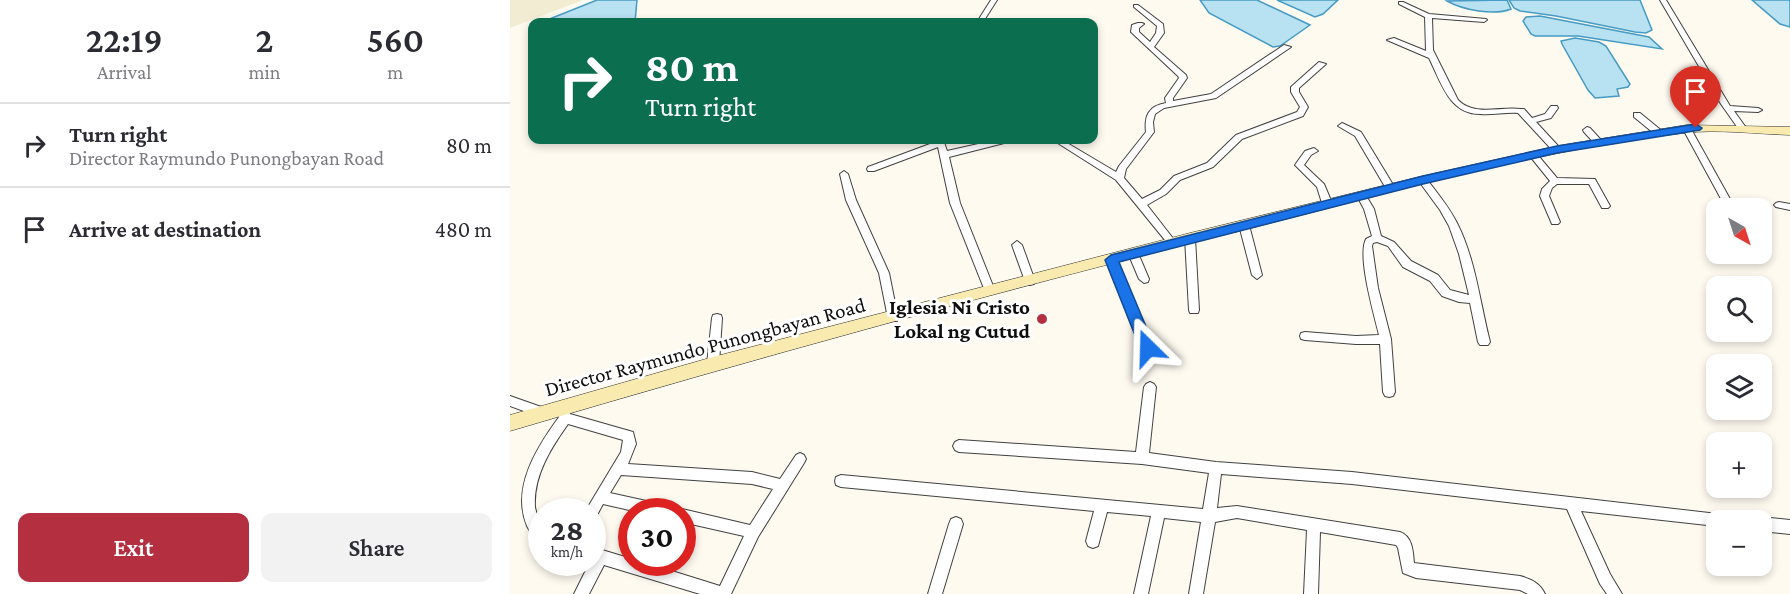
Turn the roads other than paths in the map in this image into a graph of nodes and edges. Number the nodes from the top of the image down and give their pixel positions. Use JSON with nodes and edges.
{"nodes":[{"id":1,"x":994,"y":0,"type":"edge"},
{"id":2,"x":1663,"y":0,"type":"edge"},
{"id":3,"x":1401,"y":3,"type":"dead end"},
{"id":4,"x":1136,"y":6,"type":"dead end"},
{"id":5,"x":1428,"y":15,"type":"junction"},
{"id":6,"x":983,"y":18,"type":"edge"},
{"id":7,"x":1484,"y":20,"type":"dead end"},
{"id":8,"x":1140,"y":24,"type":"dead end"},
{"id":9,"x":1392,"y":40,"type":"dead end"},
{"id":10,"x":1287,"y":47,"type":"dead end"},
{"id":11,"x":1150,"y":48,"type":"junction"},
{"id":12,"x":1431,"y":56,"type":"junction"},
{"id":13,"x":1322,"y":64,"type":"dead end"},
{"id":14,"x":1170,"y":104,"type":"junction"},
{"id":15,"x":1554,"y":108,"type":"dead end"},
{"id":16,"x":1728,"y":108,"type":"junction"},
{"id":17,"x":1758,"y":110,"type":"dead end"},
{"id":18,"x":1637,"y":115,"type":"dead end"},
{"id":19,"x":1531,"y":121,"type":"junction"},
{"id":20,"x":1342,"y":126,"type":"dead end"},
{"id":21,"x":1687,"y":129,"type":"junction"},
{"id":22,"x":1743,"y":129,"type":"junction"},
{"id":23,"x":1587,"y":130,"type":"dead end"},
{"id":24,"x":1790,"y":131,"type":"edge"},
{"id":25,"x":1659,"y":133,"type":"junction"},
{"id":26,"x":1599,"y":143,"type":"junction"},
{"id":27,"x":989,"y":144,"type":"edge"},
{"id":28,"x":1064,"y":144,"type":"edge"},
{"id":29,"x":1557,"y":150,"type":"junction"},
{"id":30,"x":1314,"y":151,"type":"dead end"},
{"id":31,"x":944,"y":155,"type":"junction"},
{"id":32,"x":1533,"y":155,"type":"junction"},
{"id":33,"x":871,"y":169,"type":"dead end"},
{"id":34,"x":844,"y":174,"type":"dead end"},
{"id":35,"x":1119,"y":178,"type":"junction"},
{"id":36,"x":1423,"y":180,"type":"junction"},
{"id":37,"x":1555,"y":181,"type":"junction"},
{"id":38,"x":1390,"y":188,"type":"junction"},
{"id":39,"x":1362,"y":196,"type":"junction"},
{"id":40,"x":1725,"y":198,"type":"edge"},
{"id":41,"x":1327,"y":203,"type":"junction"},
{"id":42,"x":1141,"y":204,"type":"junction"},
{"id":43,"x":1779,"y":205,"type":"dead end"},
{"id":44,"x":1605,"y":206,"type":"dead end"},
{"id":45,"x":1790,"y":207,"type":"edge"},
{"id":46,"x":1555,"y":222,"type":"dead end"},
{"id":47,"x":1244,"y":225,"type":"junction"},
{"id":48,"x":1190,"y":238,"type":"junction"},
{"id":49,"x":1377,"y":238,"type":"junction"},
{"id":50,"x":1172,"y":243,"type":"junction"},
{"id":51,"x":1017,"y":245,"type":"dead end"},
{"id":52,"x":1133,"y":253,"type":"junction"},
{"id":53,"x":1111,"y":260,"type":"junction"},
{"id":54,"x":1257,"y":275,"type":"dead end"},
{"id":55,"x":1144,"y":279,"type":"dead end"},
{"id":56,"x":1030,"y":281,"type":"junction"},
{"id":57,"x":990,"y":291,"type":"junction"},
{"id":58,"x":1476,"y":300,"type":"junction"},
{"id":59,"x":1194,"y":309,"type":"dead end"},
{"id":60,"x":717,"y":318,"type":"dead end"},
{"id":61,"x":893,"y":318,"type":"junction"},
{"id":62,"x":1305,"y":336,"type":"dead end"},
{"id":63,"x":1385,"y":339,"type":"junction"},
{"id":64,"x":1484,"y":342,"type":"dead end"},
{"id":65,"x":1148,"y":348,"type":"dead end"},
{"id":66,"x":713,"y":364,"type":"junction"},
{"id":67,"x":1150,"y":387,"type":"dead end"},
{"id":68,"x":1389,"y":393,"type":"dead end"},
{"id":69,"x":510,"y":401,"type":"edge"},
{"id":70,"x":543,"y":413,"type":"junction"},
{"id":71,"x":563,"y":413,"type":"junction"},
{"id":72,"x":510,"y":423,"type":"edge"},
{"id":73,"x":959,"y":446,"type":"dead end"},
{"id":74,"x":1142,"y":458,"type":"junction"},
{"id":75,"x":800,"y":459,"type":"dead end"},
{"id":76,"x":1216,"y":468,"type":"junction"},
{"id":77,"x":618,"y":469,"type":"junction"},
{"id":78,"x":841,"y":481,"type":"dead end"},
{"id":79,"x":784,"y":486,"type":"junction"},
{"id":80,"x":600,"y":497,"type":"joint"},
{"id":81,"x":618,"y":501,"type":"edge"},
{"id":82,"x":1102,"y":505,"type":"junction"},
{"id":83,"x":1572,"y":505,"type":"junction"},
{"id":84,"x":1159,"y":512,"type":"junction"},
{"id":85,"x":1209,"y":516,"type":"junction"},
{"id":86,"x":696,"y":518,"type":"edge"},
{"id":87,"x":1706,"y":519,"type":"edge"},
{"id":88,"x":956,"y":524,"type":"dead end"},
{"id":89,"x":1314,"y":524,"type":"junction"},
{"id":90,"x":1772,"y":525,"type":"edge"},
{"id":91,"x":528,"y":526,"type":"edge"},
{"id":92,"x":1790,"y":527,"type":"edge"},
{"id":93,"x":753,"y":532,"type":"junction"},
{"id":94,"x":1093,"y":541,"type":"dead end"},
{"id":95,"x":606,"y":558,"type":"edge"},
{"id":96,"x":588,"y":576,"type":"edge"},
{"id":97,"x":581,"y":594,"type":"edge"},
{"id":98,"x":723,"y":594,"type":"edge"},
{"id":99,"x":934,"y":594,"type":"edge"},
{"id":100,"x":1141,"y":594,"type":"edge"},
{"id":101,"x":1196,"y":594,"type":"edge"},
{"id":102,"x":1311,"y":594,"type":"edge"},
{"id":103,"x":1538,"y":594,"type":"edge"},
{"id":104,"x":1614,"y":594,"type":"edge"}],
"edges":[{"from":1,"to":6,"type":"street"},
{"from":2,"to":16,"type":"street"},
{"from":3,"to":5,"type":"street"},
{"from":4,"to":11,"type":"street"},
{"from":5,"to":7,"type":"street"},
{"from":5,"to":12,"type":"street"},
{"from":8,"to":11,"type":"street"},
{"from":9,"to":12,"type":"street"},
{"from":10,"to":14,"type":"street"},
{"from":11,"to":14,"type":"street"},
{"from":12,"to":19,"type":"street"},
{"from":13,"to":42,"type":"street"},
{"from":14,"to":35,"type":"street"},
{"from":15,"to":19,"type":"street"},
{"from":16,"to":17,"type":"street"},
{"from":16,"to":22,"type":"street"},
{"from":18,"to":25,"type":"street"},
{"from":19,"to":29,"type":"street"},
{"from":20,"to":38,"type":"street"},
{"from":21,"to":22,"type":"street","name":"Director Raymundo Punongbayan Road"},
{"from":21,"to":25,"type":"street","name":"Director Raymundo Punongbayan Road"},
{"from":21,"to":40,"type":"street"},
{"from":22,"to":24,"type":"street","name":"Director Raymundo Punongbayan Road"},
{"from":23,"to":26,"type":"street"},
{"from":25,"to":26,"type":"street","name":"Director Raymundo Punongbayan Road"},
{"from":26,"to":29,"type":"street","name":"Director Raymundo Punongbayan Road"},
{"from":27,"to":31,"type":"street"},
{"from":28,"to":35,"type":"street"},
{"from":29,"to":32,"type":"street","name":"Director Raymundo Punongbayan Road"},
{"from":30,"to":41,"type":"street"},
{"from":31,"to":33,"type":"street"},
{"from":31,"to":57,"type":"street"},
{"from":32,"to":36,"type":"street","name":"Director Raymundo Punongbayan Road"},
{"from":32,"to":37,"type":"street"},
{"from":34,"to":61,"type":"street"},
{"from":35,"to":42,"type":"street"},
{"from":36,"to":38,"type":"street","name":"Director Raymundo Punongbayan Road"},
{"from":36,"to":58,"type":"street"},
{"from":37,"to":44,"type":"street"},
{"from":37,"to":46,"type":"street"},
{"from":38,"to":39,"type":"street","name":"Director Raymundo Punongbayan Road"},
{"from":39,"to":41,"type":"street","name":"Director Raymundo Punongbayan Road"},
{"from":39,"to":49,"type":"street"},
{"from":41,"to":47,"type":"street","name":"Director Raymundo Punongbayan Road"},
{"from":42,"to":50,"type":"street"},
{"from":43,"to":45,"type":"street"},
{"from":47,"to":48,"type":"street","name":"Director Raymundo Punongbayan Road"},
{"from":47,"to":54,"type":"street"},
{"from":48,"to":50,"type":"street","name":"Director Raymundo Punongbayan Road"},
{"from":48,"to":59,"type":"street"},
{"from":49,"to":58,"type":"street"},
{"from":49,"to":63,"type":"street"},
{"from":50,"to":52,"type":"street","name":"Director Raymundo Punongbayan Road"},
{"from":51,"to":56,"type":"street"},
{"from":52,"to":53,"type":"street","name":"Director Raymundo Punongbayan Road"},
{"from":52,"to":55,"type":"street"},
{"from":53,"to":56,"type":"street","name":"Director Raymundo Punongbayan Road"},
{"from":53,"to":65,"type":"street"},
{"from":56,"to":57,"type":"street","name":"Director Raymundo Punongbayan Road"},
{"from":57,"to":61,"type":"street","name":"Director Raymundo Punongbayan Road"},
{"from":58,"to":64,"type":"street"},
{"from":60,"to":66,"type":"street"},
{"from":61,"to":66,"type":"street","name":"Director Raymundo Punongbayan Road"},
{"from":62,"to":63,"type":"street"},
{"from":63,"to":68,"type":"street"},
{"from":66,"to":71,"type":"street","name":"Director Raymundo Punongbayan Road"},
{"from":67,"to":74,"type":"street"},
{"from":69,"to":70,"type":"street"},
{"from":70,"to":71,"type":"street","name":"Director Raymundo Punongbayan Road"},
{"from":70,"to":72,"type":"street","name":"Director Raymundo Punongbayan Road"},
{"from":71,"to":77,"type":"street"},
{"from":71,"to":91,"type":"street"},
{"from":73,"to":74,"type":"street"},
{"from":74,"to":76,"type":"street"},
{"from":75,"to":79,"type":"street"},
{"from":76,"to":83,"type":"street"},
{"from":76,"to":85,"type":"street"},
{"from":77,"to":79,"type":"street"},
{"from":77,"to":80,"type":"street"},
{"from":78,"to":82,"type":"street"},
{"from":79,"to":93,"type":"street"},
{"from":80,"to":81,"type":"street"},
{"from":82,"to":84,"type":"street"},
{"from":82,"to":94,"type":"street"},
{"from":83,"to":87,"type":"street"},
{"from":83,"to":104,"type":"street"},
{"from":84,"to":85,"type":"street"},
{"from":84,"to":100,"type":"street"},
{"from":85,"to":89,"type":"street"},
{"from":85,"to":101,"type":"street"},
{"from":86,"to":93,"type":"street"},
{"from":88,"to":99,"type":"street"},
{"from":89,"to":102,"type":"street"},
{"from":89,"to":103,"type":"street"},
{"from":90,"to":92,"type":"street"},
{"from":93,"to":98,"type":"street"},
{"from":95,"to":98,"type":"street"},
{"from":96,"to":97,"type":"street"}]}
